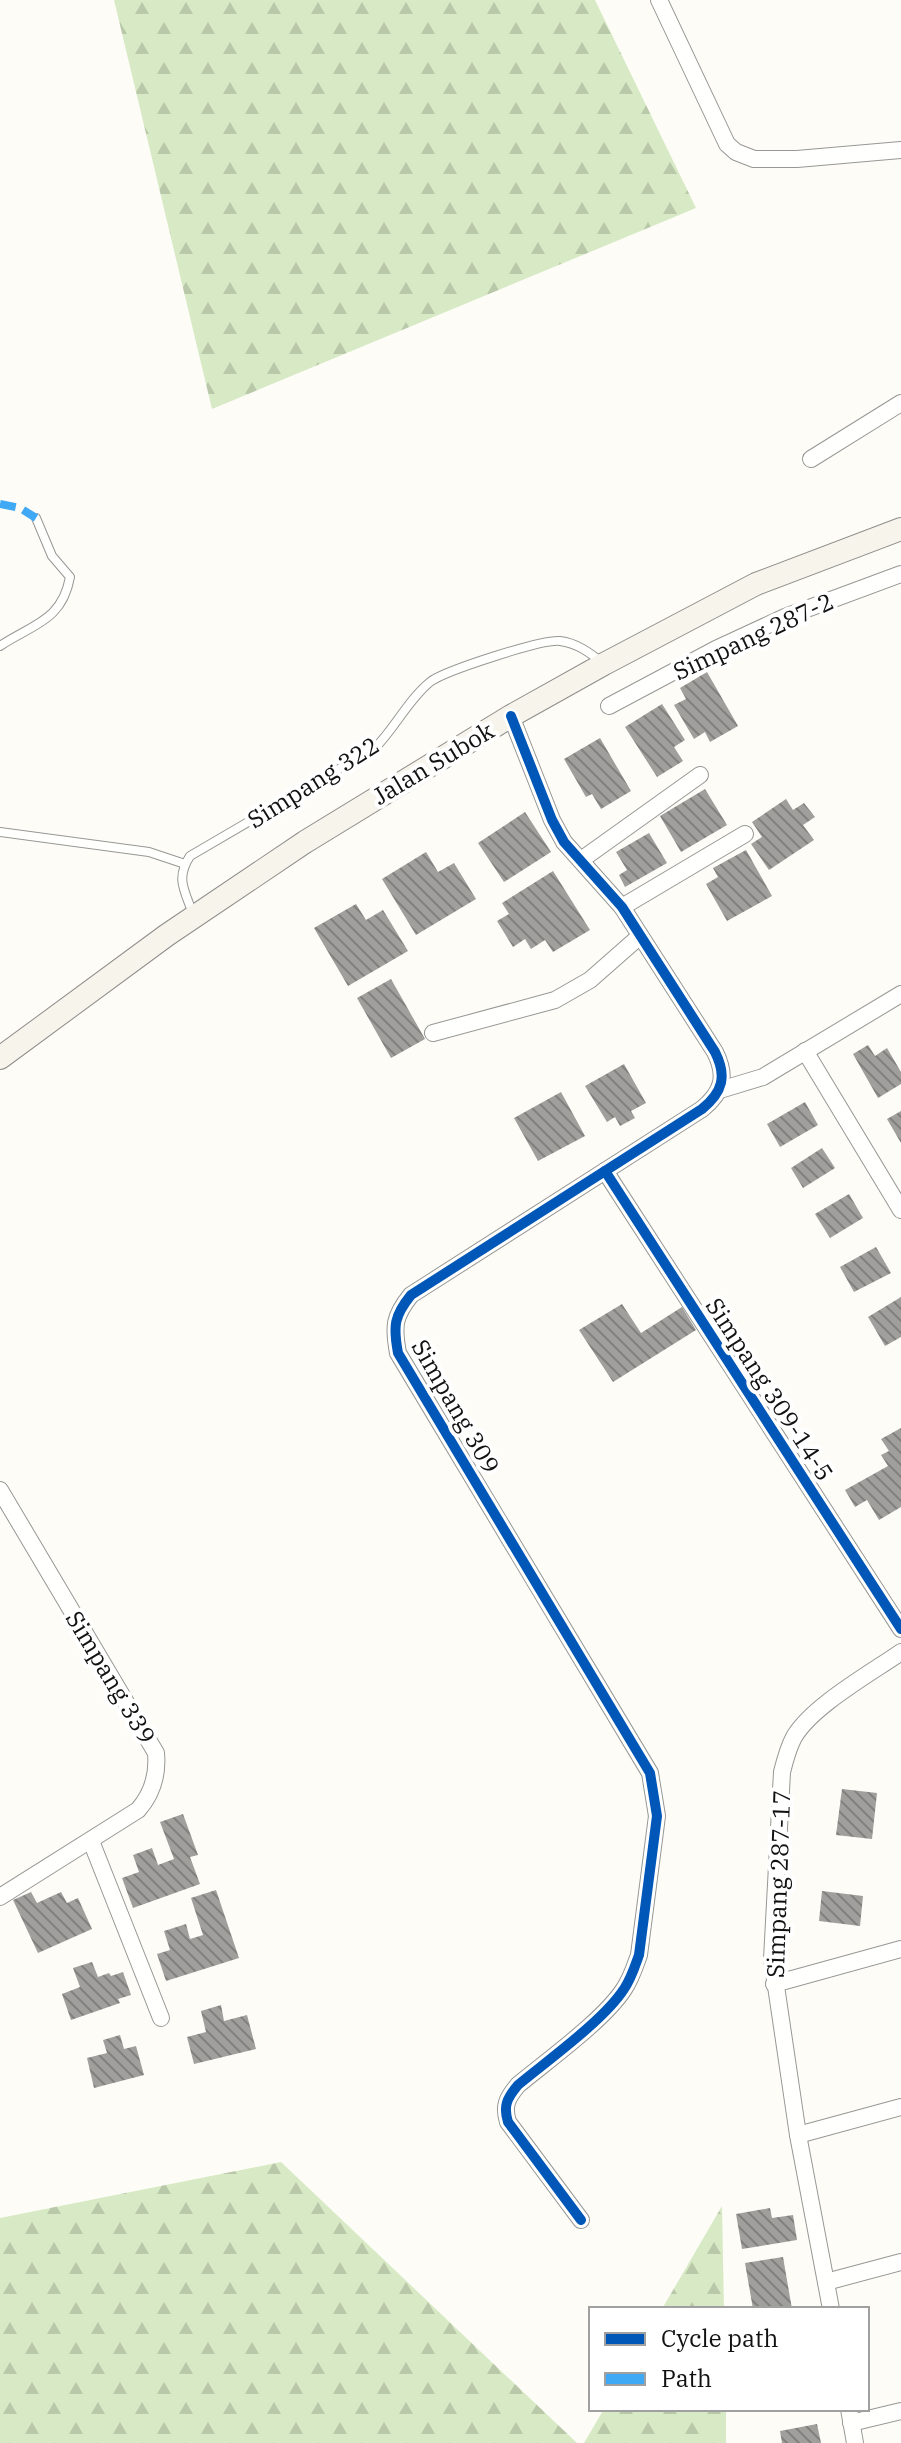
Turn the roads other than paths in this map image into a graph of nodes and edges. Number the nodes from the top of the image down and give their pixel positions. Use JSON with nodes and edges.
{"nodes":[{"id":1,"x":659,"y":0,"type":"edge"},
{"id":2,"x":901,"y":150,"type":"edge"},
{"id":3,"x":901,"y":403,"type":"edge"},
{"id":4,"x":811,"y":459,"type":"dead end"},
{"id":5,"x":36,"y":518,"type":"dead end"},
{"id":6,"x":901,"y":529,"type":"edge"},
{"id":7,"x":901,"y":574,"type":"edge"},
{"id":8,"x":0,"y":646,"type":"edge"},
{"id":9,"x":604,"y":664,"type":"junction"},
{"id":10,"x":609,"y":706,"type":"dead end"},
{"id":11,"x":511,"y":716,"type":"junction"},
{"id":12,"x":700,"y":775,"type":"dead end"},
{"id":13,"x":0,"y":832,"type":"edge"},
{"id":14,"x":745,"y":834,"type":"dead end"},
{"id":15,"x":581,"y":860,"type":"junction"},
{"id":16,"x":185,"y":864,"type":"junction"},
{"id":17,"x":622,"y":907,"type":"junction"},
{"id":18,"x":194,"y":916,"type":"junction"},
{"id":19,"x":640,"y":936,"type":"junction"},
{"id":20,"x":901,"y":994,"type":"edge"},
{"id":21,"x":433,"y":1033,"type":"dead end"},
{"id":22,"x":805,"y":1051,"type":"junction"},
{"id":23,"x":0,"y":1058,"type":"edge"},
{"id":24,"x":720,"y":1090,"type":"junction"},
{"id":25,"x":605,"y":1171,"type":"junction"},
{"id":26,"x":895,"y":1187,"type":"edge"},
{"id":27,"x":901,"y":1210,"type":"edge"},
{"id":28,"x":0,"y":1490,"type":"edge"},
{"id":29,"x":901,"y":1629,"type":"edge"},
{"id":30,"x":901,"y":1652,"type":"edge"},
{"id":31,"x":91,"y":1841,"type":"junction"},
{"id":32,"x":0,"y":1897,"type":"edge"},
{"id":33,"x":901,"y":1949,"type":"edge"},
{"id":34,"x":774,"y":1984,"type":"junction"},
{"id":35,"x":161,"y":2018,"type":"dead end"},
{"id":36,"x":901,"y":2107,"type":"edge"},
{"id":37,"x":798,"y":2135,"type":"junction"},
{"id":38,"x":581,"y":2220,"type":"dead end"},
{"id":39,"x":901,"y":2262,"type":"edge"},
{"id":40,"x":826,"y":2282,"type":"junction"},
{"id":41,"x":831,"y":2307,"type":"edge"},
{"id":42,"x":901,"y":2411,"type":"edge"},
{"id":43,"x":850,"y":2416,"type":"edge"},
{"id":44,"x":855,"y":2443,"type":"edge"}],
"edges":[{"from":1,"to":2,"type":"street"},
{"from":3,"to":4,"type":"street"},
{"from":5,"to":8,"type":"lane"},
{"from":6,"to":9,"type":"main road","name":"Jalan Subok"},
{"from":7,"to":10,"type":"street","name":"Simpang 287-2"},
{"from":9,"to":11,"type":"main road","name":"Jalan Subok"},
{"from":9,"to":16,"type":"lane","name":"Simpang 322"},
{"from":11,"to":15,"type":"street"},
{"from":11,"to":18,"type":"main road","name":"Jalan Subok"},
{"from":12,"to":15,"type":"street"},
{"from":13,"to":16,"type":"lane"},
{"from":14,"to":17,"type":"street"},
{"from":15,"to":17,"type":"street"},
{"from":16,"to":18,"type":"lane"},
{"from":17,"to":19,"type":"street"},
{"from":18,"to":23,"type":"main road","name":"Jalan Subok"},
{"from":19,"to":21,"type":"street"},
{"from":19,"to":24,"type":"street"},
{"from":20,"to":22,"type":"street"},
{"from":22,"to":24,"type":"street"},
{"from":22,"to":26,"type":"street"},
{"from":24,"to":25,"type":"street","name":"Simpang 309"},
{"from":25,"to":29,"type":"street","name":"Simpang 309-14-5"},
{"from":25,"to":38,"type":"street","name":"Simpang 309"},
{"from":26,"to":27,"type":"street"},
{"from":28,"to":31,"type":"street","name":"Simpang 339"},
{"from":30,"to":34,"type":"street","name":"Simpang 287-17"},
{"from":31,"to":32,"type":"street","name":"Simpang 339"},
{"from":31,"to":35,"type":"street"},
{"from":33,"to":34,"type":"street"},
{"from":34,"to":37,"type":"street","name":"Simpang 287-17"},
{"from":36,"to":37,"type":"street"},
{"from":37,"to":40,"type":"street","name":"Simpang 287-17"},
{"from":39,"to":40,"type":"street"},
{"from":40,"to":41,"type":"street","name":"Simpang 287-17"},
{"from":42,"to":43,"type":"street"},
{"from":43,"to":44,"type":"street"}]}
